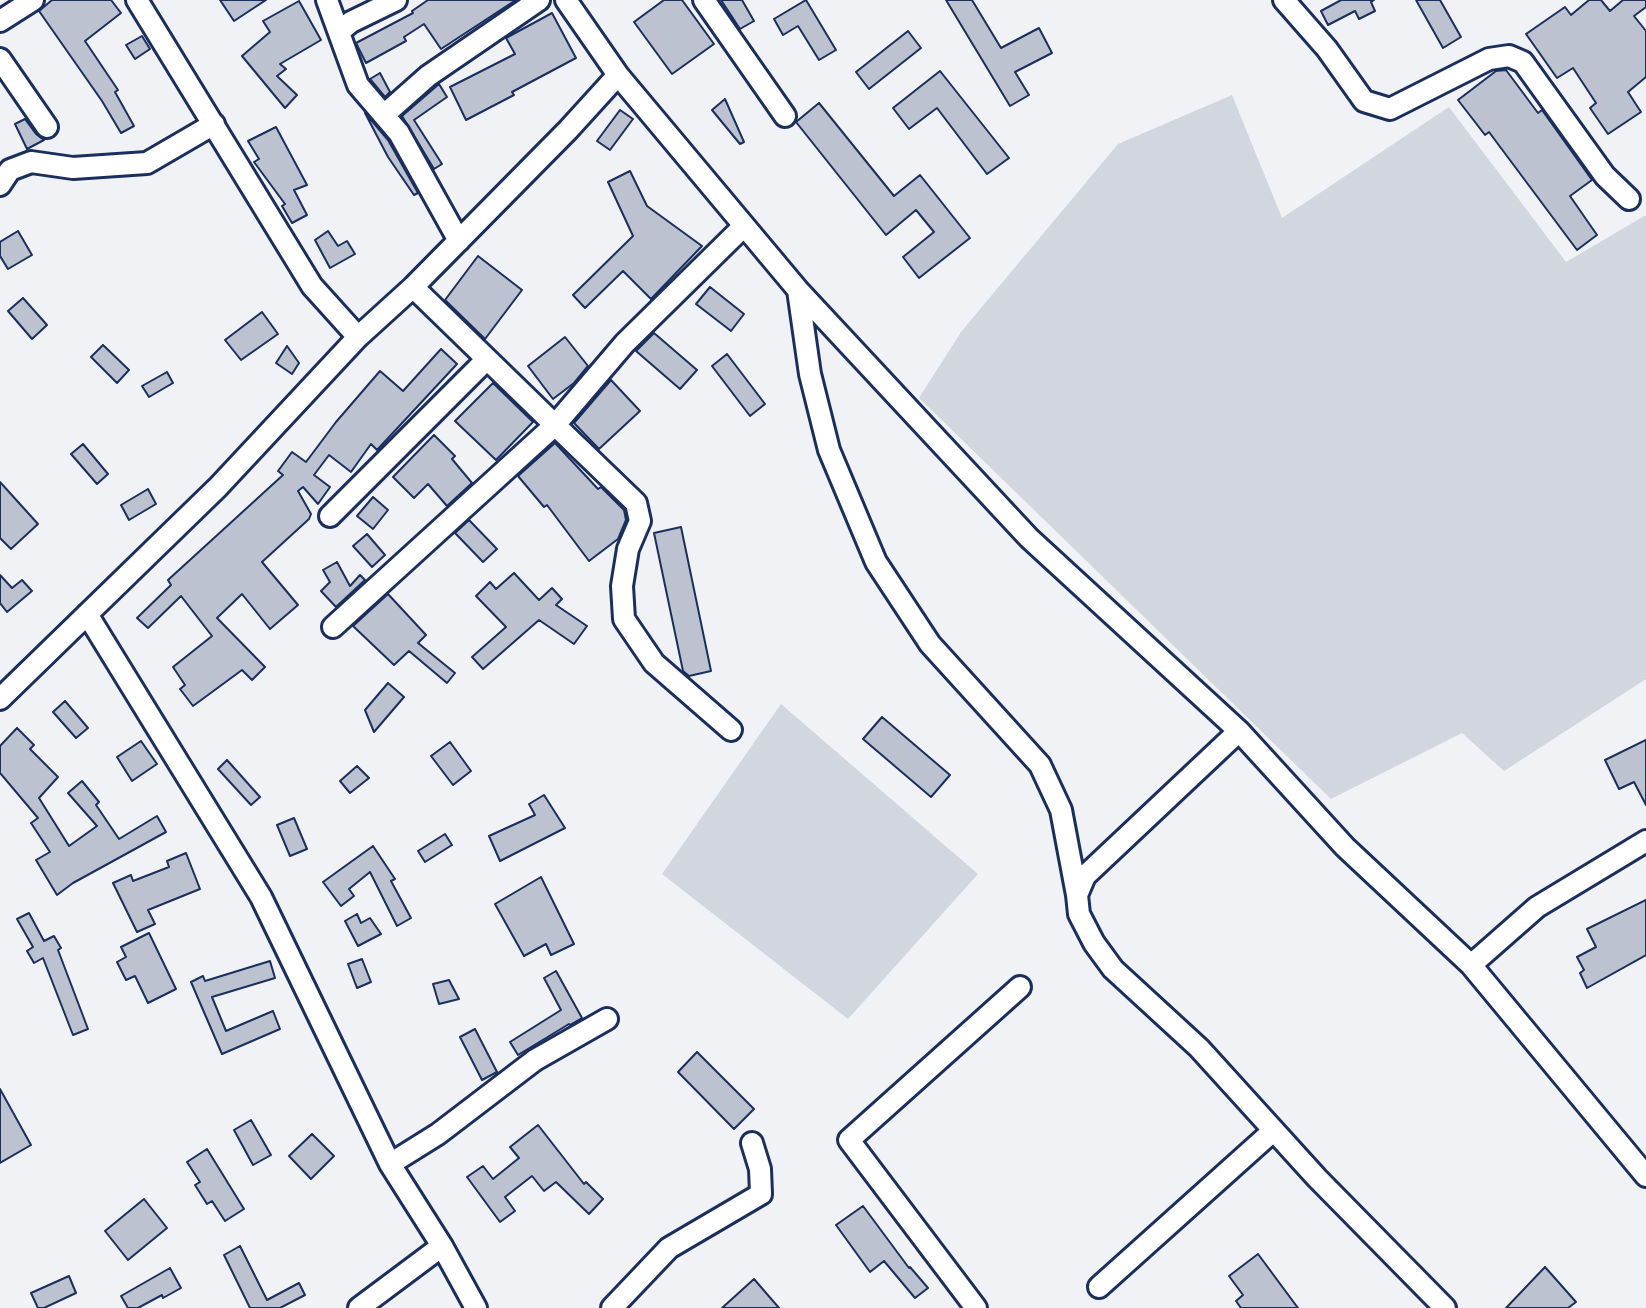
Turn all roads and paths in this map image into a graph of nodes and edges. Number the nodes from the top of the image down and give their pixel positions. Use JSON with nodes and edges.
{"nodes":[{"id":1,"x":33,"y":0,"type":"edge"},
{"id":2,"x":137,"y":0,"type":"edge"},
{"id":3,"x":327,"y":0,"type":"edge"},
{"id":4,"x":396,"y":0,"type":"edge"},
{"id":5,"x":539,"y":0,"type":"edge"},
{"id":6,"x":566,"y":0,"type":"edge"},
{"id":7,"x":704,"y":0,"type":"edge"},
{"id":8,"x":1284,"y":0,"type":"edge"},
{"id":9,"x":0,"y":21,"type":"edge"},
{"id":10,"x":340,"y":31,"type":"junction"},
{"id":11,"x":0,"y":59,"type":"edge"},
{"id":12,"x":618,"y":75,"type":"junction"},
{"id":13,"x":384,"y":115,"type":"junction"},
{"id":14,"x":785,"y":116,"type":"dead end"},
{"id":15,"x":214,"y":124,"type":"junction"},
{"id":16,"x":47,"y":127,"type":"dead end"},
{"id":17,"x":0,"y":185,"type":"edge"},
{"id":18,"x":1629,"y":199,"type":"dead end"},
{"id":19,"x":744,"y":226,"type":"junction"},
{"id":20,"x":459,"y":241,"type":"junction"},
{"id":21,"x":413,"y":287,"type":"junction"},
{"id":22,"x":798,"y":290,"type":"junction"},
{"id":23,"x":358,"y":337,"type":"junction"},
{"id":24,"x":487,"y":359,"type":"junction"},
{"id":25,"x":555,"y":425,"type":"junction"},
{"id":26,"x":330,"y":516,"type":"dead end"},
{"id":27,"x":87,"y":614,"type":"junction"},
{"id":28,"x":333,"y":627,"type":"dead end"},
{"id":29,"x":0,"y":699,"type":"edge"},
{"id":30,"x":731,"y":730,"type":"dead end"},
{"id":31,"x":1239,"y":731,"type":"junction"},
{"id":32,"x":1646,"y":841,"type":"edge"},
{"id":33,"x":1077,"y":895,"type":"junction"},
{"id":34,"x":1471,"y":965,"type":"junction"},
{"id":35,"x":1020,"y":987,"type":"dead end"},
{"id":36,"x":607,"y":1019,"type":"dead end"},
{"id":37,"x":1273,"y":1131,"type":"junction"},
{"id":38,"x":752,"y":1143,"type":"dead end"},
{"id":39,"x":390,"y":1164,"type":"junction"},
{"id":40,"x":1646,"y":1176,"type":"edge"},
{"id":41,"x":442,"y":1246,"type":"junction"},
{"id":42,"x":1099,"y":1287,"type":"dead end"},
{"id":43,"x":359,"y":1308,"type":"edge"},
{"id":44,"x":476,"y":1308,"type":"edge"},
{"id":45,"x":612,"y":1308,"type":"edge"},
{"id":46,"x":976,"y":1308,"type":"edge"},
{"id":47,"x":1445,"y":1308,"type":"edge"}],
"edges":[{"from":1,"to":9,"type":"street"},
{"from":2,"to":15,"type":"street"},
{"from":3,"to":10,"type":"street"},
{"from":4,"to":10,"type":"street"},
{"from":5,"to":13,"type":"street"},
{"from":6,"to":12,"type":"street"},
{"from":7,"to":14,"type":"street"},
{"from":8,"to":18,"type":"street"},
{"from":10,"to":13,"type":"street"},
{"from":11,"to":16,"type":"street"},
{"from":12,"to":19,"type":"street"},
{"from":12,"to":20,"type":"street"},
{"from":13,"to":20,"type":"street"},
{"from":15,"to":17,"type":"street"},
{"from":15,"to":23,"type":"street"},
{"from":19,"to":22,"type":"street"},
{"from":19,"to":25,"type":"street"},
{"from":20,"to":21,"type":"street"},
{"from":21,"to":23,"type":"street"},
{"from":21,"to":24,"type":"street"},
{"from":22,"to":31,"type":"street"},
{"from":22,"to":33,"type":"street"},
{"from":23,"to":27,"type":"street"},
{"from":24,"to":25,"type":"street"},
{"from":24,"to":26,"type":"street"},
{"from":25,"to":28,"type":"street"},
{"from":25,"to":30,"type":"street"},
{"from":27,"to":29,"type":"street"},
{"from":27,"to":39,"type":"street"},
{"from":31,"to":33,"type":"street"},
{"from":31,"to":34,"type":"street"},
{"from":32,"to":34,"type":"street"},
{"from":33,"to":37,"type":"street"},
{"from":34,"to":40,"type":"street"},
{"from":35,"to":46,"type":"street"},
{"from":36,"to":39,"type":"street"},
{"from":37,"to":42,"type":"street"},
{"from":37,"to":47,"type":"street"},
{"from":38,"to":45,"type":"street"},
{"from":39,"to":41,"type":"street"},
{"from":41,"to":43,"type":"street"},
{"from":41,"to":44,"type":"street"}]}
